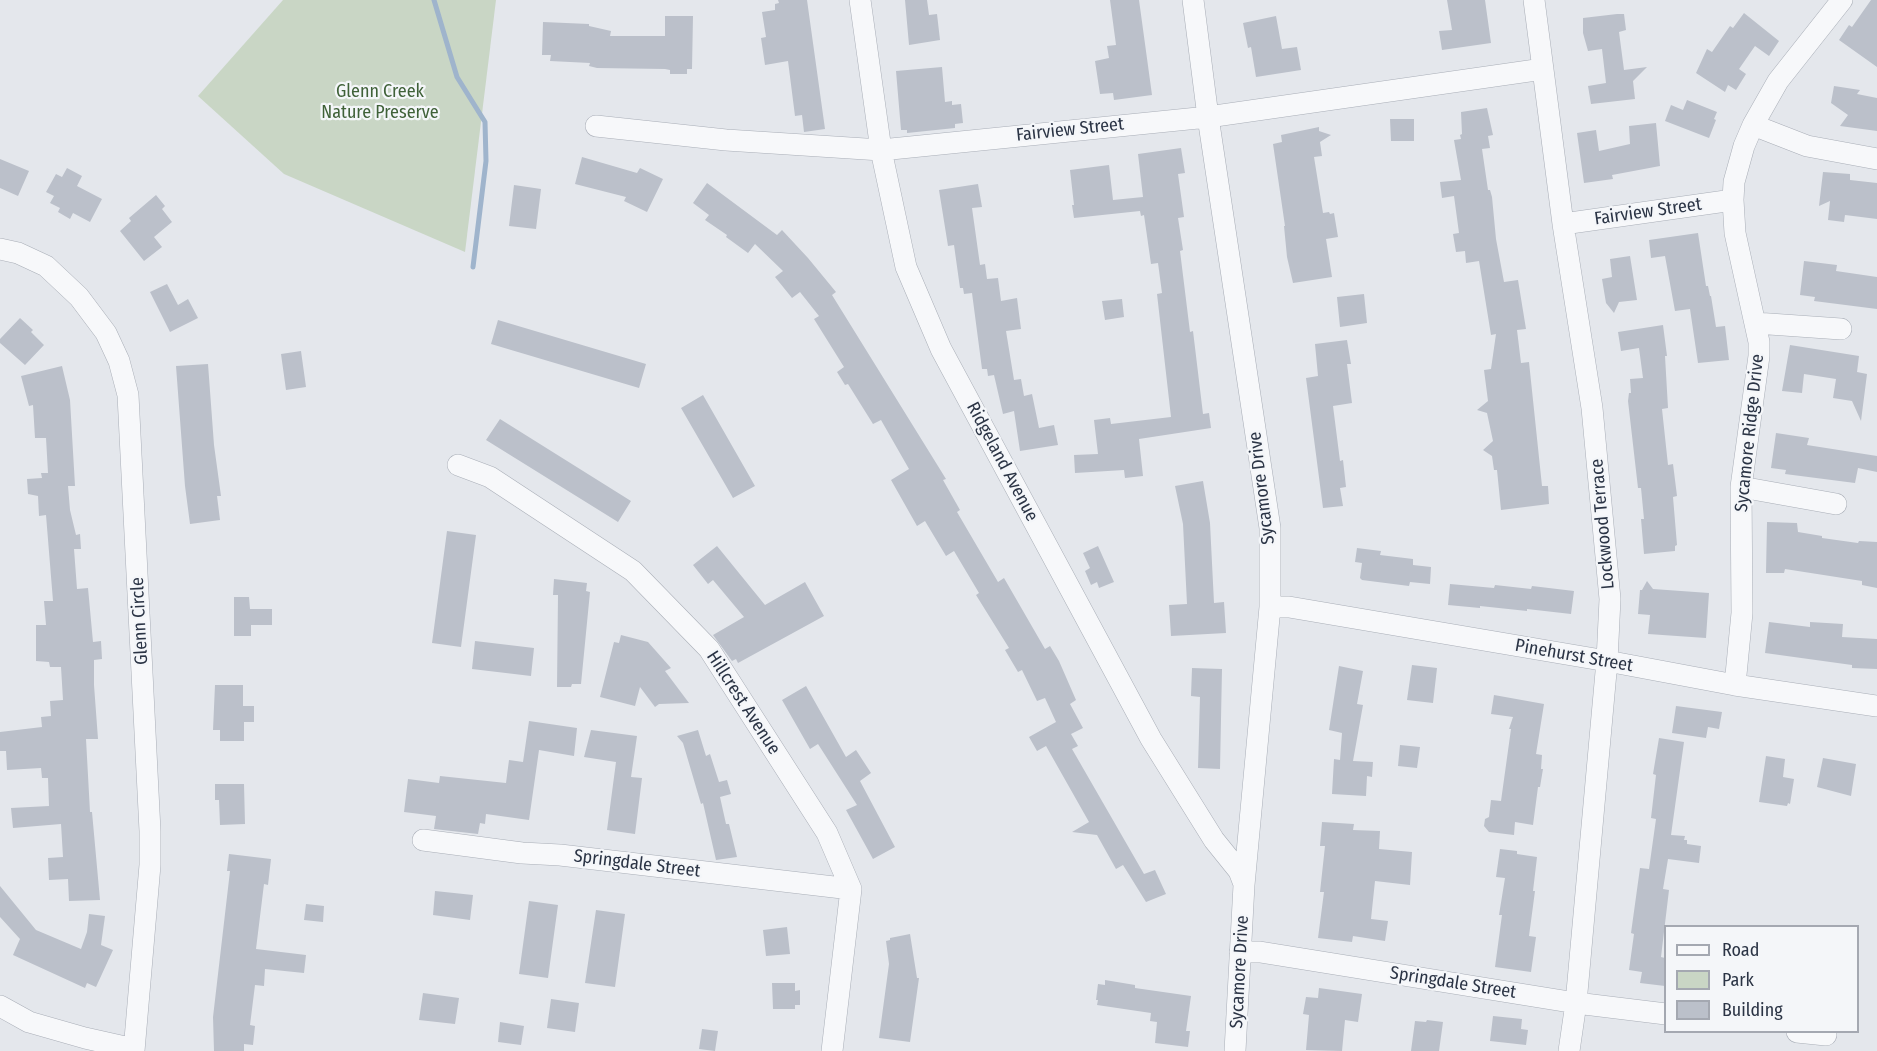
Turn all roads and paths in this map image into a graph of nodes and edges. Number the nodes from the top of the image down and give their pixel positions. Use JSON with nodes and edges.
{"nodes":[{"id":1,"x":860,"y":0,"type":"edge"},
{"id":2,"x":1193,"y":0,"type":"edge"},
{"id":3,"x":1534,"y":0,"type":"edge"},
{"id":4,"x":1842,"y":0,"type":"edge"},
{"id":5,"x":1543,"y":69,"type":"junction"},
{"id":6,"x":1208,"y":117,"type":"junction"},
{"id":7,"x":1753,"y":125,"type":"junction"},
{"id":8,"x":596,"y":126,"type":"dead end"},
{"id":9,"x":881,"y":150,"type":"junction"},
{"id":10,"x":1877,"y":159,"type":"edge"},
{"id":11,"x":1733,"y":200,"type":"junction"},
{"id":12,"x":1563,"y":224,"type":"junction"},
{"id":13,"x":0,"y":249,"type":"edge"},
{"id":14,"x":1755,"y":323,"type":"junction"},
{"id":15,"x":1841,"y":329,"type":"dead end"},
{"id":16,"x":458,"y":465,"type":"dead end"},
{"id":17,"x":1741,"y":487,"type":"junction"},
{"id":18,"x":1836,"y":504,"type":"dead end"},
{"id":19,"x":1270,"y":607,"type":"junction"},
{"id":20,"x":1607,"y":661,"type":"junction"},
{"id":21,"x":1735,"y":685,"type":"junction"},
{"id":22,"x":1877,"y":706,"type":"edge"},
{"id":23,"x":423,"y":840,"type":"dead end"},
{"id":24,"x":1244,"y":885,"type":"junction"},
{"id":25,"x":851,"y":889,"type":"junction"},
{"id":26,"x":1240,"y":952,"type":"junction"},
{"id":27,"x":1576,"y":1003,"type":"junction"},
{"id":28,"x":0,"y":1006,"type":"edge"},
{"id":29,"x":1664,"y":1014,"type":"edge"},
{"id":30,"x":1807,"y":1033,"type":"edge"},
{"id":31,"x":1826,"y":1035,"type":"dead end"},
{"id":32,"x":134,"y":1050,"type":"edge"},
{"id":33,"x":832,"y":1051,"type":"edge"},
{"id":34,"x":1235,"y":1051,"type":"edge"},
{"id":35,"x":1569,"y":1051,"type":"edge"}],
"edges":[{"from":1,"to":9,"type":"street","name":"Ridgeland Avenue"},
{"from":2,"to":6,"type":"street","name":"Sycamore Drive"},
{"from":3,"to":5,"type":"street","name":"Lockwood Terrace"},
{"from":4,"to":7,"type":"street","name":"Sycamore Ridge Drive"},
{"from":5,"to":6,"type":"street","name":"Fairview Street"},
{"from":5,"to":12,"type":"street","name":"Lockwood Terrace"},
{"from":6,"to":9,"type":"street","name":"Fairview Street"},
{"from":6,"to":19,"type":"street","name":"Sycamore Drive"},
{"from":7,"to":10,"type":"street"},
{"from":7,"to":11,"type":"street","name":"Sycamore Ridge Drive"},
{"from":8,"to":9,"type":"street","name":"Fairview Street"},
{"from":9,"to":24,"type":"street","name":"Ridgeland Avenue"},
{"from":11,"to":12,"type":"street","name":"Fairview Street"},
{"from":11,"to":14,"type":"street","name":"Sycamore Ridge Drive"},
{"from":12,"to":20,"type":"street","name":"Lockwood Terrace"},
{"from":13,"to":32,"type":"street","name":"Glenn Circle"},
{"from":14,"to":15,"type":"street"},
{"from":14,"to":17,"type":"street","name":"Sycamore Ridge Drive"},
{"from":16,"to":25,"type":"street","name":"Hillcrest Avenue"},
{"from":17,"to":18,"type":"street"},
{"from":17,"to":21,"type":"street","name":"Sycamore Ridge Drive"},
{"from":19,"to":20,"type":"street","name":"Pinehurst Street"},
{"from":19,"to":24,"type":"street","name":"Sycamore Drive"},
{"from":20,"to":21,"type":"street","name":"Pinehurst Street"},
{"from":20,"to":27,"type":"street","name":"Lockwood Terrace"},
{"from":21,"to":22,"type":"street","name":"Pinehurst Street"},
{"from":23,"to":25,"type":"street","name":"Springdale Street"},
{"from":24,"to":26,"type":"street","name":"Sycamore Drive"},
{"from":25,"to":33,"type":"street","name":"Hillcrest Avenue"},
{"from":26,"to":27,"type":"street","name":"Springdale Street"},
{"from":26,"to":34,"type":"street","name":"Sycamore Drive"},
{"from":27,"to":29,"type":"street","name":"Springdale Street"},
{"from":27,"to":35,"type":"street","name":"Lockwood Terrace"},
{"from":28,"to":32,"type":"street"},
{"from":30,"to":31,"type":"street"}]}
